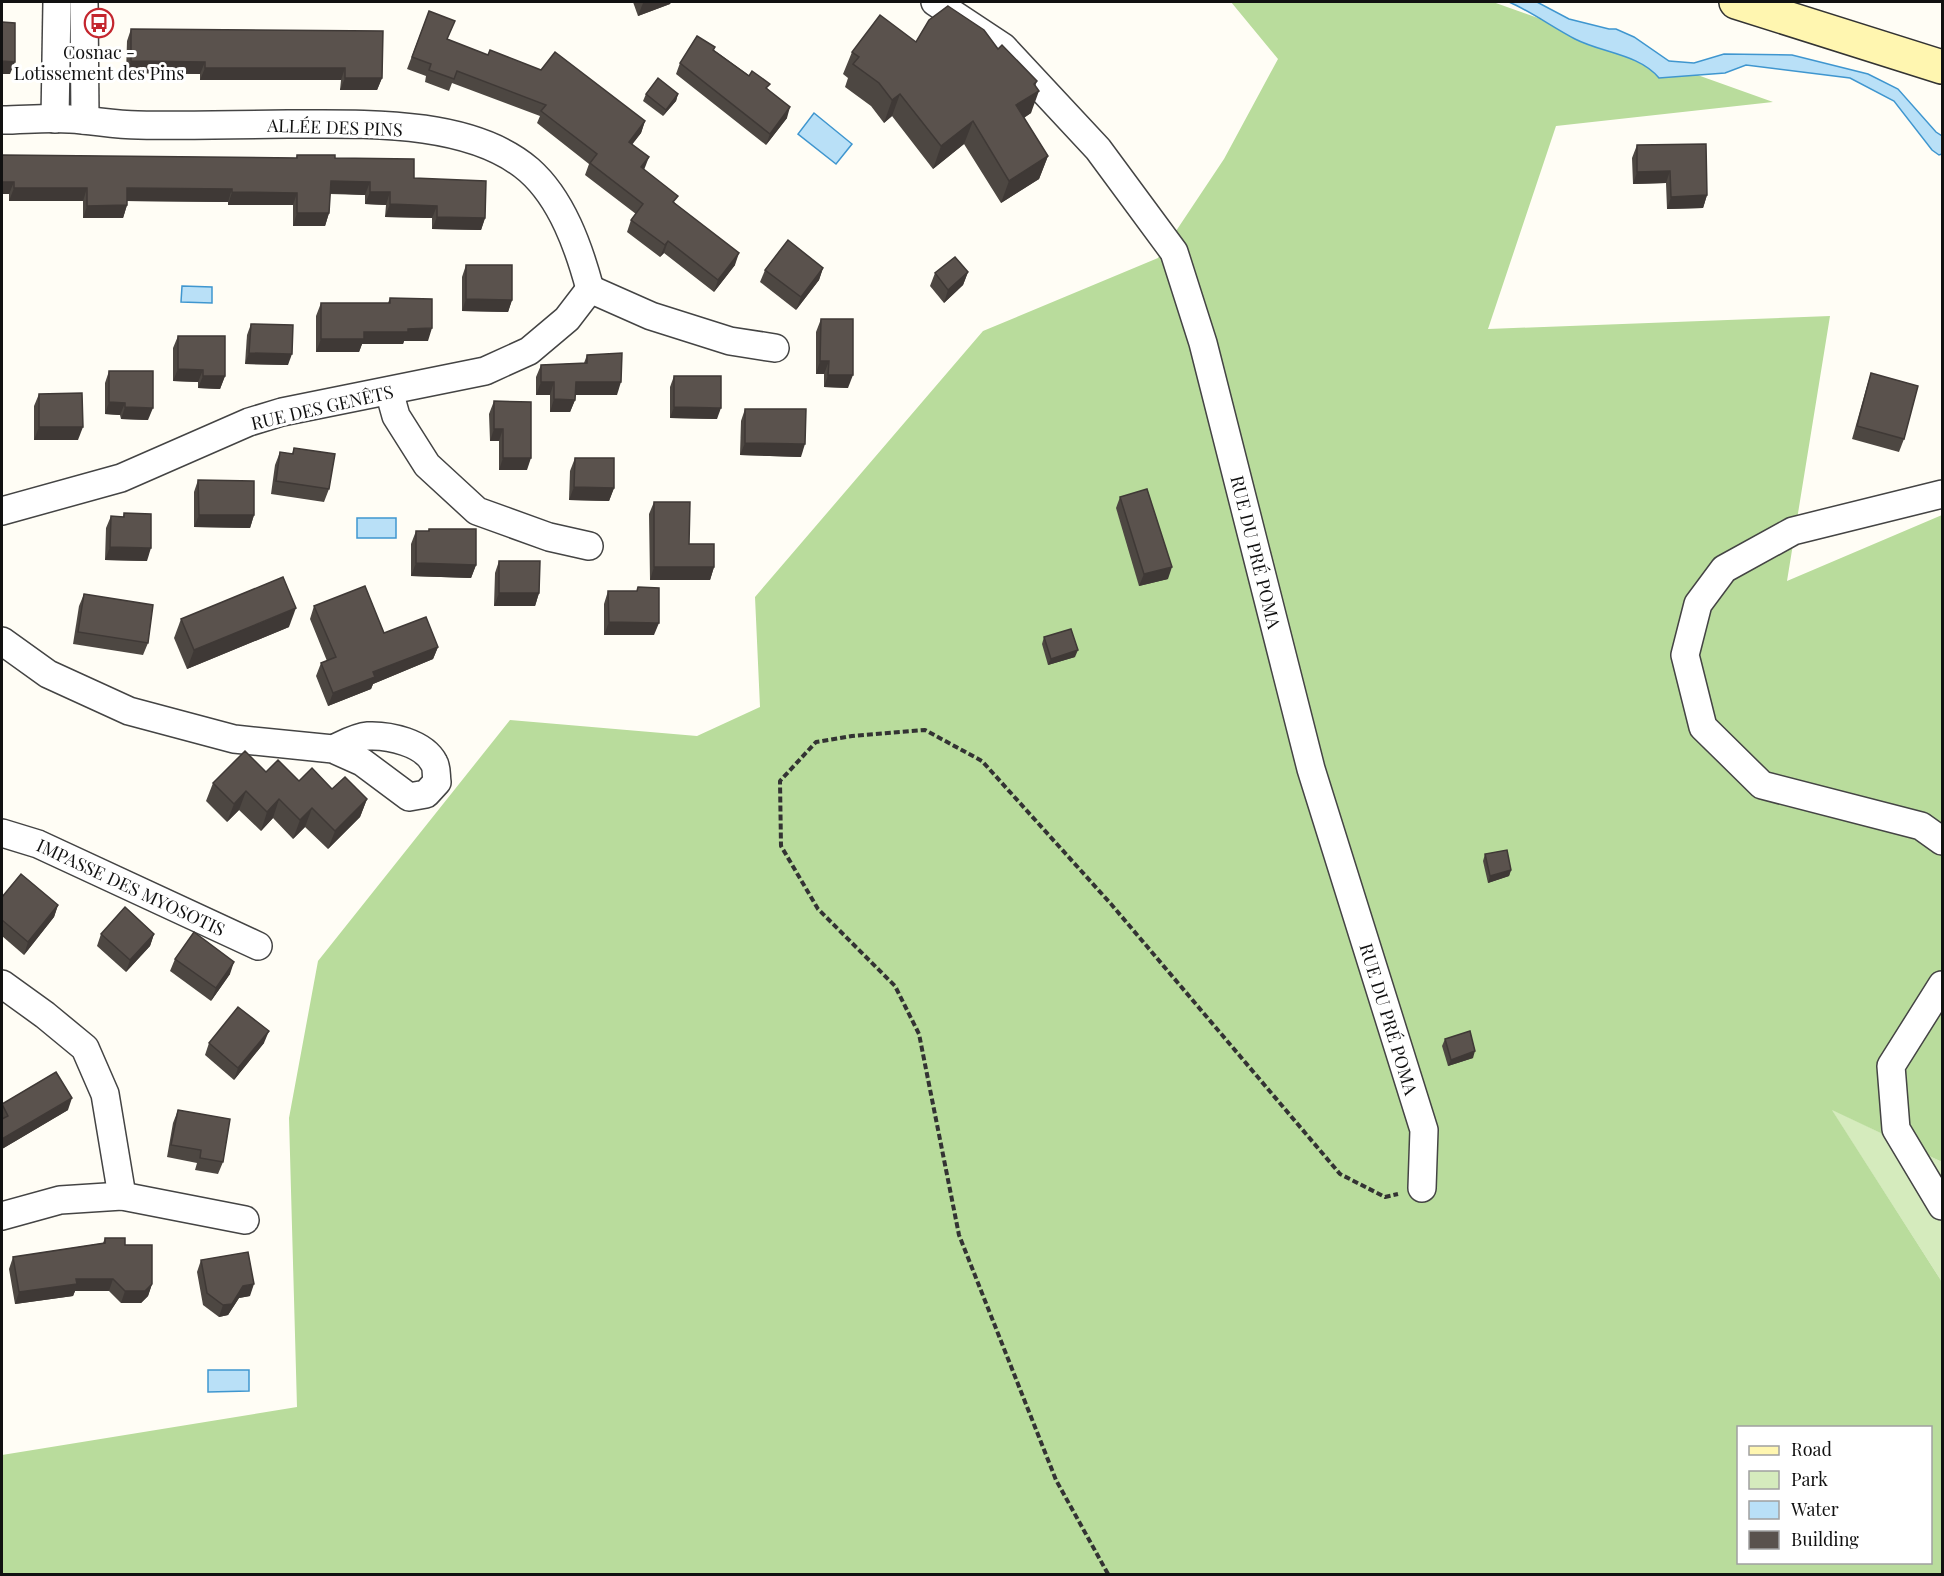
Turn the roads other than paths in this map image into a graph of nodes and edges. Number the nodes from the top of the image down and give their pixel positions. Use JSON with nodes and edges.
{"nodes":[{"id":1,"x":57,"y":2,"type":"edge"},
{"id":2,"x":84,"y":2,"type":"edge"},
{"id":3,"x":935,"y":2,"type":"edge"},
{"id":4,"x":1736,"y":2,"type":"edge"},
{"id":5,"x":1942,"y":68,"type":"edge"},
{"id":6,"x":69,"y":119,"type":"junction"},
{"id":7,"x":2,"y":120,"type":"edge"},
{"id":8,"x":590,"y":290,"type":"junction"},
{"id":9,"x":775,"y":348,"type":"dead end"},
{"id":10,"x":389,"y":391,"type":"junction"},
{"id":11,"x":1942,"y":494,"type":"edge"},
{"id":12,"x":2,"y":511,"type":"edge"},
{"id":13,"x":589,"y":546,"type":"dead end"},
{"id":14,"x":2,"y":641,"type":"edge"},
{"id":15,"x":333,"y":749,"type":"dead end"},
{"id":16,"x":2,"y":833,"type":"edge"},
{"id":17,"x":1942,"y":841,"type":"edge"},
{"id":18,"x":258,"y":946,"type":"dead end"},
{"id":19,"x":2,"y":984,"type":"edge"},
{"id":20,"x":1942,"y":985,"type":"edge"},
{"id":21,"x":1422,"y":1188,"type":"road end"},
{"id":22,"x":122,"y":1196,"type":"junction"},
{"id":23,"x":1942,"y":1206,"type":"edge"},
{"id":24,"x":2,"y":1216,"type":"edge"},
{"id":25,"x":245,"y":1220,"type":"dead end"}],
"edges":[{"from":1,"to":6,"type":"street"},
{"from":2,"to":6,"type":"street"},
{"from":3,"to":21,"type":"street","name":"RUE DU PRÉ POMA"},
{"from":4,"to":5,"type":"street"},
{"from":6,"to":7,"type":"street","name":"ALLÉE DES PINS"},
{"from":6,"to":8,"type":"street","name":"ALLÉE DES PINS"},
{"from":8,"to":9,"type":"street"},
{"from":8,"to":10,"type":"street","name":"RUE DES GENÊTS"},
{"from":10,"to":12,"type":"street","name":"RUE DES GENÊTS"},
{"from":10,"to":13,"type":"street"},
{"from":11,"to":17,"type":"street"},
{"from":14,"to":15,"type":"street"},
{"from":16,"to":18,"type":"street","name":"IMPASSE DES MYOSOTIS"},
{"from":19,"to":22,"type":"street"},
{"from":20,"to":23,"type":"street"},
{"from":22,"to":24,"type":"street"},
{"from":22,"to":25,"type":"street"}]}
